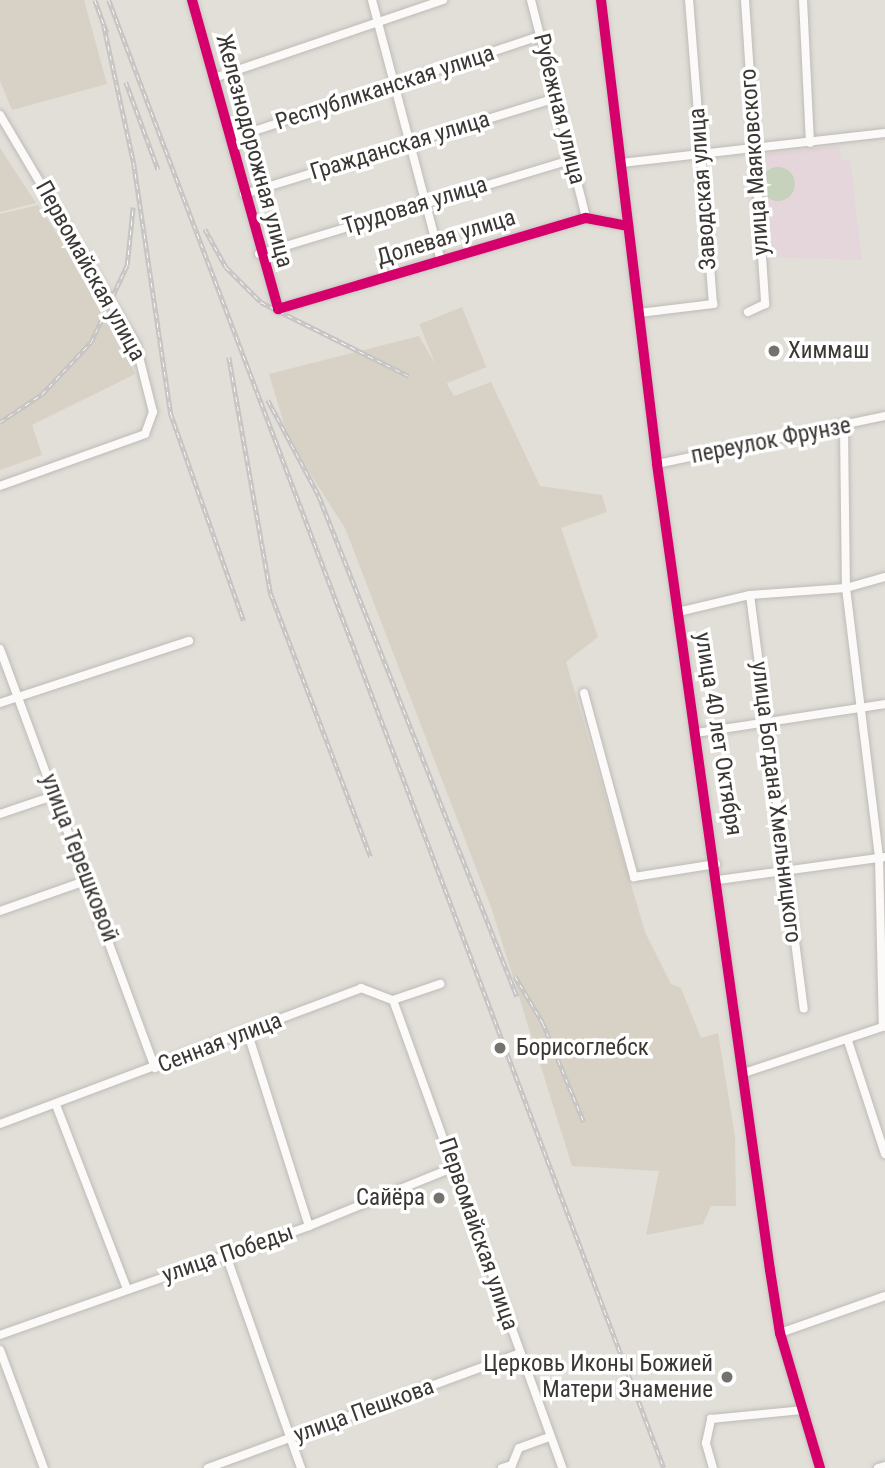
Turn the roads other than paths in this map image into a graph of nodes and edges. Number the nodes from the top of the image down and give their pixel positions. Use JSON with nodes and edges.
{"nodes":[{"id":1,"x":192,"y":0,"type":"edge"},
{"id":2,"x":372,"y":0,"type":"edge"},
{"id":3,"x":443,"y":0,"type":"edge"},
{"id":4,"x":531,"y":0,"type":"edge"},
{"id":5,"x":601,"y":0,"type":"edge"},
{"id":6,"x":689,"y":0,"type":"edge"},
{"id":7,"x":745,"y":0,"type":"edge"},
{"id":8,"x":803,"y":0,"type":"edge"},
{"id":9,"x":377,"y":22,"type":"junction"},
{"id":10,"x":540,"y":36,"type":"junction"},
{"id":11,"x":214,"y":78,"type":"junction"},
{"id":12,"x":394,"y":85,"type":"junction"},
{"id":13,"x":556,"y":98,"type":"junction"},
{"id":14,"x":0,"y":115,"type":"edge"},
{"id":15,"x":885,"y":133,"type":"edge"},
{"id":16,"x":230,"y":139,"type":"junction"},
{"id":17,"x":409,"y":142,"type":"junction"},
{"id":18,"x":810,"y":143,"type":"junction"},
{"id":19,"x":753,"y":146,"type":"junction"},
{"id":20,"x":700,"y":153,"type":"junction"},
{"id":21,"x":571,"y":160,"type":"junction"},
{"id":22,"x":621,"y":163,"type":"junction"},
{"id":23,"x":244,"y":194,"type":"junction"},
{"id":24,"x":424,"y":203,"type":"junction"},
{"id":25,"x":586,"y":218,"type":"junction"},
{"id":26,"x":628,"y":226,"type":"junction"},
{"id":27,"x":259,"y":254,"type":"junction"},
{"id":28,"x":441,"y":261,"type":"junction"},
{"id":29,"x":278,"y":309,"type":"joint"},
{"id":30,"x":748,"y":312,"type":"dead end"},
{"id":31,"x":639,"y":313,"type":"junction"},
{"id":32,"x":885,"y":416,"type":"edge"},
{"id":33,"x":844,"y":429,"type":"junction"},
{"id":34,"x":657,"y":464,"type":"junction"},
{"id":35,"x":0,"y":486,"type":"edge"},
{"id":36,"x":885,"y":577,"type":"edge"},
{"id":37,"x":846,"y":587,"type":"junction"},
{"id":38,"x":750,"y":595,"type":"junction"},
{"id":39,"x":678,"y":612,"type":"junction"},
{"id":40,"x":189,"y":641,"type":"dead end"},
{"id":41,"x":0,"y":649,"type":"edge"},
{"id":42,"x":584,"y":692,"type":"dead end"},
{"id":43,"x":17,"y":697,"type":"junction"},
{"id":44,"x":0,"y":703,"type":"edge"},
{"id":45,"x":885,"y":704,"type":"edge"},
{"id":46,"x":861,"y":707,"type":"junction"},
{"id":47,"x":766,"y":724,"type":"junction"},
{"id":48,"x":696,"y":733,"type":"junction"},
{"id":49,"x":56,"y":795,"type":"junction"},
{"id":50,"x":0,"y":814,"type":"edge"},
{"id":51,"x":882,"y":857,"type":"edge"},
{"id":52,"x":716,"y":864,"type":"junction"},
{"id":53,"x":783,"y":871,"type":"junction"},
{"id":54,"x":88,"y":880,"type":"junction"},
{"id":55,"x":718,"y":880,"type":"junction"},
{"id":56,"x":0,"y":911,"type":"edge"},
{"id":57,"x":440,"y":984,"type":"dead end"},
{"id":58,"x":393,"y":1000,"type":"junction"},
{"id":59,"x":804,"y":1008,"type":"dead end"},
{"id":60,"x":884,"y":1026,"type":"edge"},
{"id":61,"x":248,"y":1034,"type":"junction"},
{"id":62,"x":848,"y":1041,"type":"junction"},
{"id":63,"x":155,"y":1068,"type":"junction"},
{"id":64,"x":744,"y":1073,"type":"junction"},
{"id":65,"x":56,"y":1105,"type":"junction"},
{"id":66,"x":0,"y":1124,"type":"edge"},
{"id":67,"x":885,"y":1154,"type":"edge"},
{"id":68,"x":454,"y":1167,"type":"junction"},
{"id":69,"x":309,"y":1226,"type":"junction"},
{"id":70,"x":226,"y":1255,"type":"junction"},
{"id":71,"x":127,"y":1289,"type":"junction"},
{"id":72,"x":885,"y":1296,"type":"edge"},
{"id":73,"x":780,"y":1333,"type":"junction"},
{"id":74,"x":0,"y":1335,"type":"edge"},
{"id":75,"x":0,"y":1350,"type":"edge"},
{"id":76,"x":520,"y":1353,"type":"junction"},
{"id":77,"x":802,"y":1410,"type":"junction"},
{"id":78,"x":550,"y":1437,"type":"junction"},
{"id":79,"x":291,"y":1438,"type":"junction"},
{"id":80,"x":885,"y":1466,"type":"edge"},
{"id":81,"x":44,"y":1468,"type":"edge"},
{"id":82,"x":208,"y":1468,"type":"edge"},
{"id":83,"x":301,"y":1468,"type":"edge"},
{"id":84,"x":502,"y":1468,"type":"edge"},
{"id":85,"x":562,"y":1468,"type":"edge"},
{"id":86,"x":713,"y":1468,"type":"edge"},
{"id":87,"x":820,"y":1468,"type":"edge"},
{"id":88,"x":878,"y":1468,"type":"edge"}],
"edges":[{"from":1,"to":11,"type":"street","name":"Железнодорожная улица"},
{"from":2,"to":9,"type":"street"},
{"from":3,"to":9,"type":"street"},
{"from":4,"to":10,"type":"street","name":"Рубежная улица"},
{"from":5,"to":22,"type":"street","name":"улица 40 лет Октября"},
{"from":6,"to":20,"type":"street","name":"Заводская улица"},
{"from":7,"to":19,"type":"street","name":"улица Маяковского"},
{"from":8,"to":18,"type":"street"},
{"from":9,"to":11,"type":"street"},
{"from":9,"to":12,"type":"street"},
{"from":10,"to":12,"type":"street","name":"Республиканская улица"},
{"from":10,"to":13,"type":"street","name":"Рубежная улица"},
{"from":11,"to":16,"type":"street","name":"Железнодорожная улица"},
{"from":12,"to":16,"type":"street","name":"Республиканская улица"},
{"from":12,"to":17,"type":"street"},
{"from":13,"to":17,"type":"street","name":"Гражданская улица"},
{"from":13,"to":21,"type":"street","name":"Рубежная улица"},
{"from":14,"to":35,"type":"street","name":"Первомайская улица"},
{"from":15,"to":18,"type":"street"},
{"from":16,"to":23,"type":"street","name":"Железнодорожная улица"},
{"from":17,"to":23,"type":"street","name":"Гражданская улица"},
{"from":17,"to":24,"type":"street"},
{"from":18,"to":19,"type":"street"},
{"from":19,"to":20,"type":"street"},
{"from":19,"to":30,"type":"street","name":"улица Маяковского"},
{"from":20,"to":22,"type":"street"},
{"from":20,"to":31,"type":"street","name":"Заводская улица"},
{"from":21,"to":24,"type":"street","name":"Трудовая улица"},
{"from":21,"to":25,"type":"street","name":"Рубежная улица"},
{"from":22,"to":26,"type":"street","name":"улица 40 лет Октября"},
{"from":23,"to":27,"type":"street","name":"Железнодорожная улица"},
{"from":24,"to":27,"type":"street","name":"Трудовая улица"},
{"from":24,"to":28,"type":"street"},
{"from":25,"to":26,"type":"street","name":"Долевая улица"},
{"from":25,"to":28,"type":"street","name":"Долевая улица"},
{"from":26,"to":31,"type":"street","name":"улица 40 лет Октября"},
{"from":27,"to":29,"type":"street","name":"Железнодорожная улица"},
{"from":28,"to":29,"type":"street","name":"Долевая улица"},
{"from":31,"to":34,"type":"street","name":"улица 40 лет Октября"},
{"from":32,"to":33,"type":"street","name":"переулок Фрунзе"},
{"from":33,"to":34,"type":"street","name":"переулок Фрунзе"},
{"from":33,"to":37,"type":"street"},
{"from":34,"to":39,"type":"street","name":"улица 40 лет Октября"},
{"from":36,"to":37,"type":"street"},
{"from":37,"to":38,"type":"street"},
{"from":37,"to":46,"type":"street"},
{"from":38,"to":39,"type":"street"},
{"from":38,"to":47,"type":"street","name":"улица Богдана Хмельницкого"},
{"from":39,"to":48,"type":"street","name":"улица 40 лет Октября"},
{"from":40,"to":43,"type":"street"},
{"from":41,"to":43,"type":"street","name":"улица Терешковой"},
{"from":42,"to":52,"type":"street"},
{"from":43,"to":44,"type":"street"},
{"from":43,"to":49,"type":"street","name":"улица Терешковой"},
{"from":45,"to":46,"type":"street"},
{"from":46,"to":47,"type":"street"},
{"from":46,"to":51,"type":"street"},
{"from":47,"to":48,"type":"street"},
{"from":47,"to":53,"type":"street","name":"улица Богдана Хмельницкого"},
{"from":48,"to":52,"type":"street","name":"улица 40 лет Октября"},
{"from":49,"to":50,"type":"street"},
{"from":49,"to":54,"type":"street","name":"улица Терешковой"},
{"from":51,"to":53,"type":"street"},
{"from":51,"to":60,"type":"street"},
{"from":52,"to":55,"type":"street","name":"улица 40 лет Октября"},
{"from":53,"to":55,"type":"street"},
{"from":53,"to":59,"type":"street","name":"улица Богдана Хмельницкого"},
{"from":54,"to":56,"type":"street"},
{"from":54,"to":63,"type":"street","name":"улица Терешковой"},
{"from":55,"to":64,"type":"street","name":"улица 40 лет Октября"},
{"from":57,"to":58,"type":"street"},
{"from":58,"to":61,"type":"street","name":"Сенная улица"},
{"from":58,"to":68,"type":"street","name":"Первомайская улица"},
{"from":60,"to":62,"type":"street"},
{"from":61,"to":63,"type":"street","name":"Сенная улица"},
{"from":61,"to":69,"type":"street"},
{"from":62,"to":64,"type":"street"},
{"from":62,"to":67,"type":"street"},
{"from":63,"to":65,"type":"street","name":"Сенная улица"},
{"from":64,"to":73,"type":"street","name":"улица 40 лет Октября"},
{"from":65,"to":66,"type":"street","name":"Сенная улица"},
{"from":65,"to":71,"type":"street"},
{"from":68,"to":69,"type":"street","name":"улица Победы"},
{"from":68,"to":76,"type":"street","name":"Первомайская улица"},
{"from":69,"to":70,"type":"street","name":"улица Победы"},
{"from":70,"to":71,"type":"street","name":"улица Победы"},
{"from":70,"to":79,"type":"street"},
{"from":71,"to":74,"type":"street","name":"улица Победы"},
{"from":72,"to":73,"type":"street"},
{"from":73,"to":77,"type":"street","name":"улица 40 лет Октября"},
{"from":75,"to":81,"type":"street"},
{"from":76,"to":78,"type":"street","name":"Первомайская улица"},
{"from":76,"to":79,"type":"street","name":"улица Пешкова"},
{"from":77,"to":86,"type":"street"},
{"from":77,"to":87,"type":"street","name":"улица 40 лет Октября"},
{"from":78,"to":84,"type":"street"},
{"from":78,"to":85,"type":"street","name":"Первомайская улица"},
{"from":79,"to":82,"type":"street","name":"улица Пешкова"},
{"from":79,"to":83,"type":"street"},
{"from":80,"to":88,"type":"street"}]}
